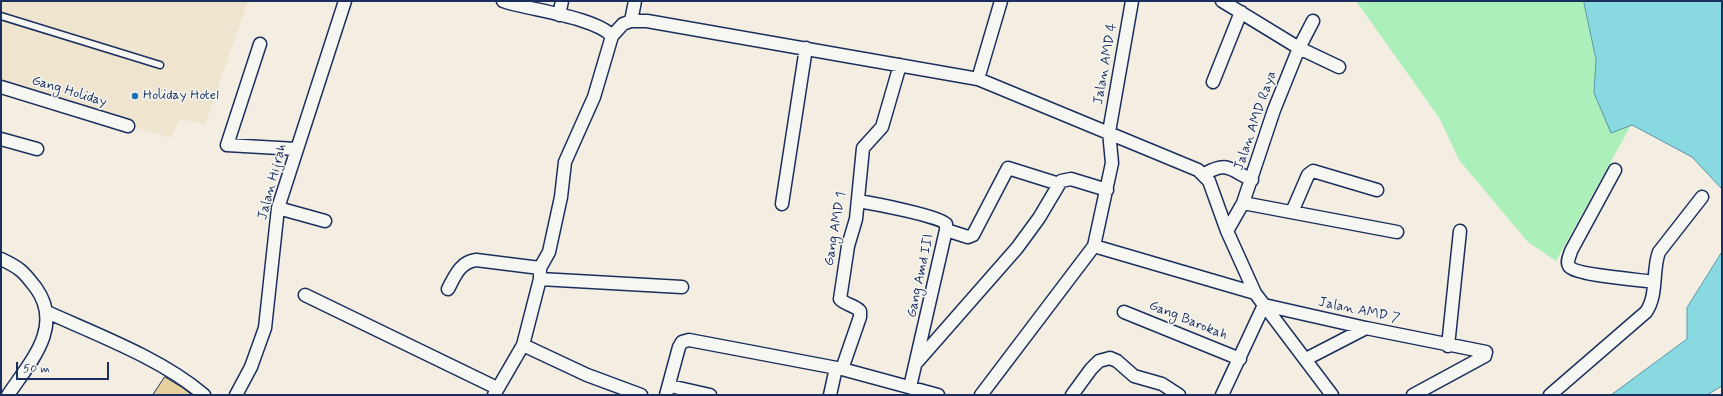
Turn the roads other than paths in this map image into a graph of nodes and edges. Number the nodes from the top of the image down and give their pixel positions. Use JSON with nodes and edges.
{"nodes":[{"id":1,"x":345,"y":1,"type":"edge"},
{"id":2,"x":503,"y":1,"type":"edge"},
{"id":3,"x":562,"y":1,"type":"edge"},
{"id":4,"x":636,"y":1,"type":"edge"},
{"id":5,"x":1001,"y":1,"type":"edge"},
{"id":6,"x":1132,"y":1,"type":"edge"},
{"id":7,"x":1222,"y":1,"type":"edge"},
{"id":8,"x":1241,"y":12,"type":"junction"},
{"id":9,"x":559,"y":14,"type":"junction"},
{"id":10,"x":1,"y":16,"type":"edge"},
{"id":11,"x":631,"y":21,"type":"junction"},
{"id":12,"x":1313,"y":21,"type":"dead end"},
{"id":13,"x":612,"y":36,"type":"junction"},
{"id":14,"x":260,"y":44,"type":"dead end"},
{"id":15,"x":806,"y":48,"type":"junction"},
{"id":16,"x":1299,"y":48,"type":"junction"},
{"id":17,"x":160,"y":65,"type":"dead end"},
{"id":18,"x":900,"y":65,"type":"junction"},
{"id":19,"x":1339,"y":67,"type":"dead end"},
{"id":20,"x":978,"y":79,"type":"junction"},
{"id":21,"x":1213,"y":82,"type":"dead end"},
{"id":22,"x":1,"y":87,"type":"edge"},
{"id":23,"x":128,"y":126,"type":"dead end"},
{"id":24,"x":1109,"y":132,"type":"junction"},
{"id":25,"x":1,"y":139,"type":"edge"},
{"id":26,"x":37,"y":149,"type":"dead end"},
{"id":27,"x":296,"y":149,"type":"junction"},
{"id":28,"x":1615,"y":170,"type":"dead end"},
{"id":29,"x":1204,"y":174,"type":"junction"},
{"id":30,"x":1252,"y":180,"type":"junction"},
{"id":31,"x":1058,"y":184,"type":"junction"},
{"id":32,"x":1107,"y":190,"type":"junction"},
{"id":33,"x":1377,"y":190,"type":"dead end"},
{"id":34,"x":1702,"y":197,"type":"dead end"},
{"id":35,"x":858,"y":201,"type":"junction"},
{"id":36,"x":1243,"y":203,"type":"junction"},
{"id":37,"x":782,"y":204,"type":"dead end"},
{"id":38,"x":278,"y":208,"type":"junction"},
{"id":39,"x":1292,"y":212,"type":"junction"},
{"id":40,"x":325,"y":221,"type":"dead end"},
{"id":41,"x":946,"y":230,"type":"junction"},
{"id":42,"x":1227,"y":230,"type":"junction"},
{"id":43,"x":1460,"y":230,"type":"dead end"},
{"id":44,"x":1397,"y":232,"type":"dead end"},
{"id":45,"x":1094,"y":246,"type":"junction"},
{"id":46,"x":1,"y":259,"type":"edge"},
{"id":47,"x":540,"y":273,"type":"junction"},
{"id":48,"x":1654,"y":282,"type":"junction"},
{"id":49,"x":682,"y":286,"type":"dead end"},
{"id":50,"x":448,"y":289,"type":"dead end"},
{"id":51,"x":1255,"y":293,"type":"junction"},
{"id":52,"x":305,"y":295,"type":"dead end"},
{"id":53,"x":1264,"y":305,"type":"junction"},
{"id":54,"x":47,"y":312,"type":"junction"},
{"id":55,"x":1124,"y":312,"type":"dead end"},
{"id":56,"x":1366,"y":328,"type":"junction"},
{"id":57,"x":523,"y":345,"type":"junction"},
{"id":58,"x":1448,"y":346,"type":"junction"},
{"id":59,"x":1240,"y":358,"type":"junction"},
{"id":60,"x":1306,"y":359,"type":"junction"},
{"id":61,"x":917,"y":362,"type":"junction"},
{"id":62,"x":839,"y":368,"type":"junction"},
{"id":63,"x":910,"y":387,"type":"junction"},
{"id":64,"x":668,"y":390,"type":"edge"},
{"id":65,"x":496,"y":391,"type":"edge"},
{"id":66,"x":1330,"y":394,"type":"edge"},
{"id":67,"x":8,"y":395,"type":"edge"},
{"id":68,"x":204,"y":395,"type":"edge"},
{"id":69,"x":236,"y":395,"type":"edge"},
{"id":70,"x":641,"y":395,"type":"edge"},
{"id":71,"x":710,"y":395,"type":"edge"},
{"id":72,"x":830,"y":395,"type":"edge"},
{"id":73,"x":938,"y":395,"type":"edge"},
{"id":74,"x":981,"y":395,"type":"edge"},
{"id":75,"x":1072,"y":395,"type":"edge"},
{"id":76,"x":1179,"y":395,"type":"edge"},
{"id":77,"x":1222,"y":395,"type":"edge"},
{"id":78,"x":1413,"y":395,"type":"edge"},
{"id":79,"x":1550,"y":395,"type":"edge"}],
"edges":[{"from":1,"to":27,"type":"street","name":"Jalan Hijrah"},
{"from":2,"to":9,"type":"street"},
{"from":3,"to":9,"type":"street"},
{"from":4,"to":11,"type":"street"},
{"from":5,"to":20,"type":"street"},
{"from":6,"to":24,"type":"street","name":"Jalan AMD 4"},
{"from":7,"to":8,"type":"street"},
{"from":8,"to":16,"type":"street"},
{"from":8,"to":21,"type":"street"},
{"from":9,"to":13,"type":"street"},
{"from":10,"to":17,"type":"lane"},
{"from":11,"to":13,"type":"street"},
{"from":11,"to":15,"type":"street"},
{"from":12,"to":16,"type":"street","name":"Jalan AMD Raya"},
{"from":13,"to":47,"type":"street"},
{"from":14,"to":27,"type":"street"},
{"from":15,"to":18,"type":"street"},
{"from":15,"to":37,"type":"street"},
{"from":16,"to":19,"type":"street"},
{"from":16,"to":30,"type":"street","name":"Jalan AMD Raya"},
{"from":18,"to":20,"type":"street"},
{"from":18,"to":35,"type":"street","name":"Gang AMD 1"},
{"from":20,"to":24,"type":"street"},
{"from":22,"to":23,"type":"street","name":"Gang Holiday"},
{"from":24,"to":29,"type":"street"},
{"from":24,"to":32,"type":"street"},
{"from":25,"to":26,"type":"street"},
{"from":27,"to":38,"type":"street","name":"Jalan Hijrah"},
{"from":28,"to":48,"type":"street"},
{"from":29,"to":30,"type":"street"},
{"from":29,"to":42,"type":"street"},
{"from":30,"to":36,"type":"street","name":"Jalan AMD Raya"},
{"from":31,"to":32,"type":"street"},
{"from":31,"to":41,"type":"street","name":"Gang Amd III"},
{"from":31,"to":61,"type":"street"},
{"from":32,"to":45,"type":"street"},
{"from":33,"to":39,"type":"street"},
{"from":34,"to":48,"type":"street"},
{"from":35,"to":41,"type":"street"},
{"from":35,"to":62,"type":"street","name":"Gang AMD 1"},
{"from":36,"to":39,"type":"street"},
{"from":36,"to":42,"type":"street","name":"Jalan AMD Raya"},
{"from":38,"to":40,"type":"street"},
{"from":38,"to":69,"type":"street","name":"Jalan Hijrah"},
{"from":39,"to":44,"type":"street"},
{"from":41,"to":61,"type":"street","name":"Gang Amd III"},
{"from":42,"to":51,"type":"street"},
{"from":43,"to":58,"type":"street"},
{"from":45,"to":51,"type":"street"},
{"from":45,"to":74,"type":"street"},
{"from":46,"to":54,"type":"street"},
{"from":47,"to":49,"type":"street"},
{"from":47,"to":50,"type":"street"},
{"from":47,"to":57,"type":"street"},
{"from":48,"to":79,"type":"street"},
{"from":51,"to":53,"type":"street"},
{"from":52,"to":65,"type":"street"},
{"from":53,"to":56,"type":"street","name":"Jalan AMD 7"},
{"from":53,"to":59,"type":"street","name":"Gang Barokah"},
{"from":53,"to":60,"type":"street"},
{"from":54,"to":67,"type":"street"},
{"from":54,"to":68,"type":"street"},
{"from":55,"to":59,"type":"street","name":"Gang Barokah"},
{"from":56,"to":58,"type":"street","name":"Jalan AMD 7"},
{"from":56,"to":60,"type":"street"},
{"from":57,"to":65,"type":"street"},
{"from":57,"to":70,"type":"street"},
{"from":58,"to":78,"type":"street","name":"Jalan AMD 7"},
{"from":59,"to":77,"type":"street","name":"Gang Barokah"},
{"from":60,"to":66,"type":"street"},
{"from":61,"to":63,"type":"street","name":"Gang Amd III"},
{"from":62,"to":63,"type":"street"},
{"from":62,"to":64,"type":"street"},
{"from":62,"to":72,"type":"street"},
{"from":63,"to":73,"type":"street"},
{"from":64,"to":71,"type":"street"},
{"from":75,"to":76,"type":"street"}]}
